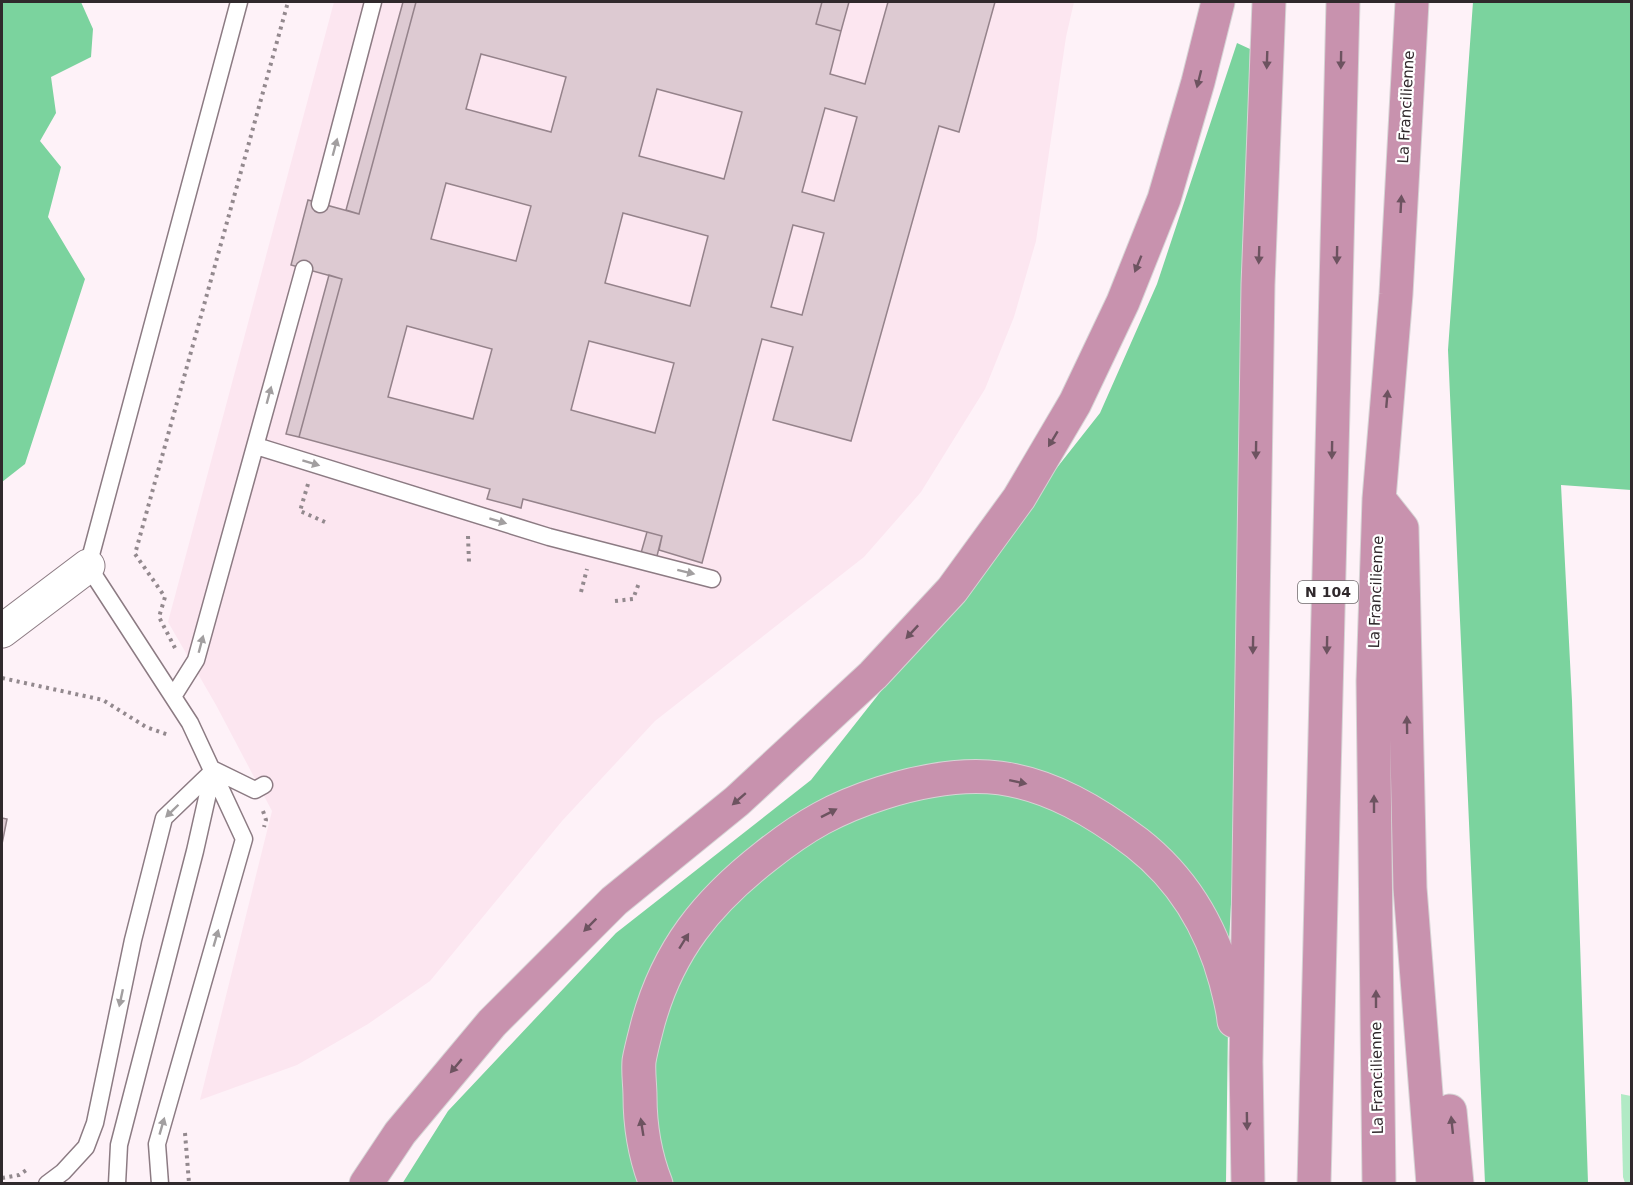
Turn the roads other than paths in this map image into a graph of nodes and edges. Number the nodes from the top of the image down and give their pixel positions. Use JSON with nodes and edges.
{"nodes":[{"id":1,"x":240,"y":2,"type":"edge"},
{"id":2,"x":373,"y":2,"type":"edge"},
{"id":3,"x":1218,"y":2,"type":"edge"},
{"id":4,"x":1269,"y":2,"type":"edge"},
{"id":5,"x":1343,"y":2,"type":"edge"},
{"id":6,"x":1412,"y":2,"type":"edge"},
{"id":7,"x":321,"y":204,"type":"dead end"},
{"id":8,"x":304,"y":269,"type":"dead end"},
{"id":9,"x":256,"y":446,"type":"junction"},
{"id":10,"x":1378,"y":499,"type":"junction"},
{"id":11,"x":88,"y":566,"type":"junction"},
{"id":12,"x":712,"y":579,"type":"dead end"},
{"id":13,"x":2,"y":631,"type":"edge"},
{"id":14,"x":174,"y":695,"type":"junction"},
{"id":15,"x":214,"y":770,"type":"junction"},
{"id":16,"x":264,"y":785,"type":"dead end"},
{"id":17,"x":1410,"y":888,"type":"junction"},
{"id":18,"x":1246,"y":1062,"type":"junction"},
{"id":19,"x":47,"y":1184,"type":"edge"},
{"id":20,"x":117,"y":1184,"type":"edge"},
{"id":21,"x":160,"y":1184,"type":"edge"},
{"id":22,"x":366,"y":1184,"type":"edge"},
{"id":23,"x":656,"y":1184,"type":"edge"},
{"id":24,"x":1248,"y":1184,"type":"edge"},
{"id":25,"x":1314,"y":1184,"type":"edge"},
{"id":26,"x":1379,"y":1184,"type":"edge"},
{"id":27,"x":1433,"y":1184,"type":"edge"},
{"id":28,"x":1457,"y":1184,"type":"edge"}],
"edges":[{"from":1,"to":11,"type":"lane"},
{"from":7,"to":2,"type":"lane","one_way":true},
{"from":3,"to":22,"type":"highway","one_way":true},
{"from":4,"to":18,"type":"highway","one_way":true},
{"from":5,"to":25,"type":"highway","number":"N 104","one_way":true},
{"from":10,"to":6,"type":"highway","name":"La Francilienne","number":"N 104","one_way":true},
{"from":9,"to":8,"type":"lane","one_way":true},
{"from":9,"to":12,"type":"lane","one_way":true},
{"from":14,"to":9,"type":"lane","one_way":true},
{"from":17,"to":10,"type":"highway","one_way":true},
{"from":26,"to":10,"type":"highway","name":"La Francilienne","number":"N 104","one_way":true},
{"from":11,"to":13,"type":"street"},
{"from":11,"to":14,"type":"lane"},
{"from":14,"to":15,"type":"lane"},
{"from":15,"to":16,"type":"lane"},
{"from":15,"to":19,"type":"lane","one_way":true},
{"from":15,"to":20,"type":"lane"},
{"from":21,"to":15,"type":"lane","one_way":true},
{"from":17,"to":27,"type":"highway"},
{"from":28,"to":17,"type":"highway","one_way":true},
{"from":23,"to":18,"type":"highway","one_way":true},
{"from":18,"to":24,"type":"highway","one_way":true}]}
